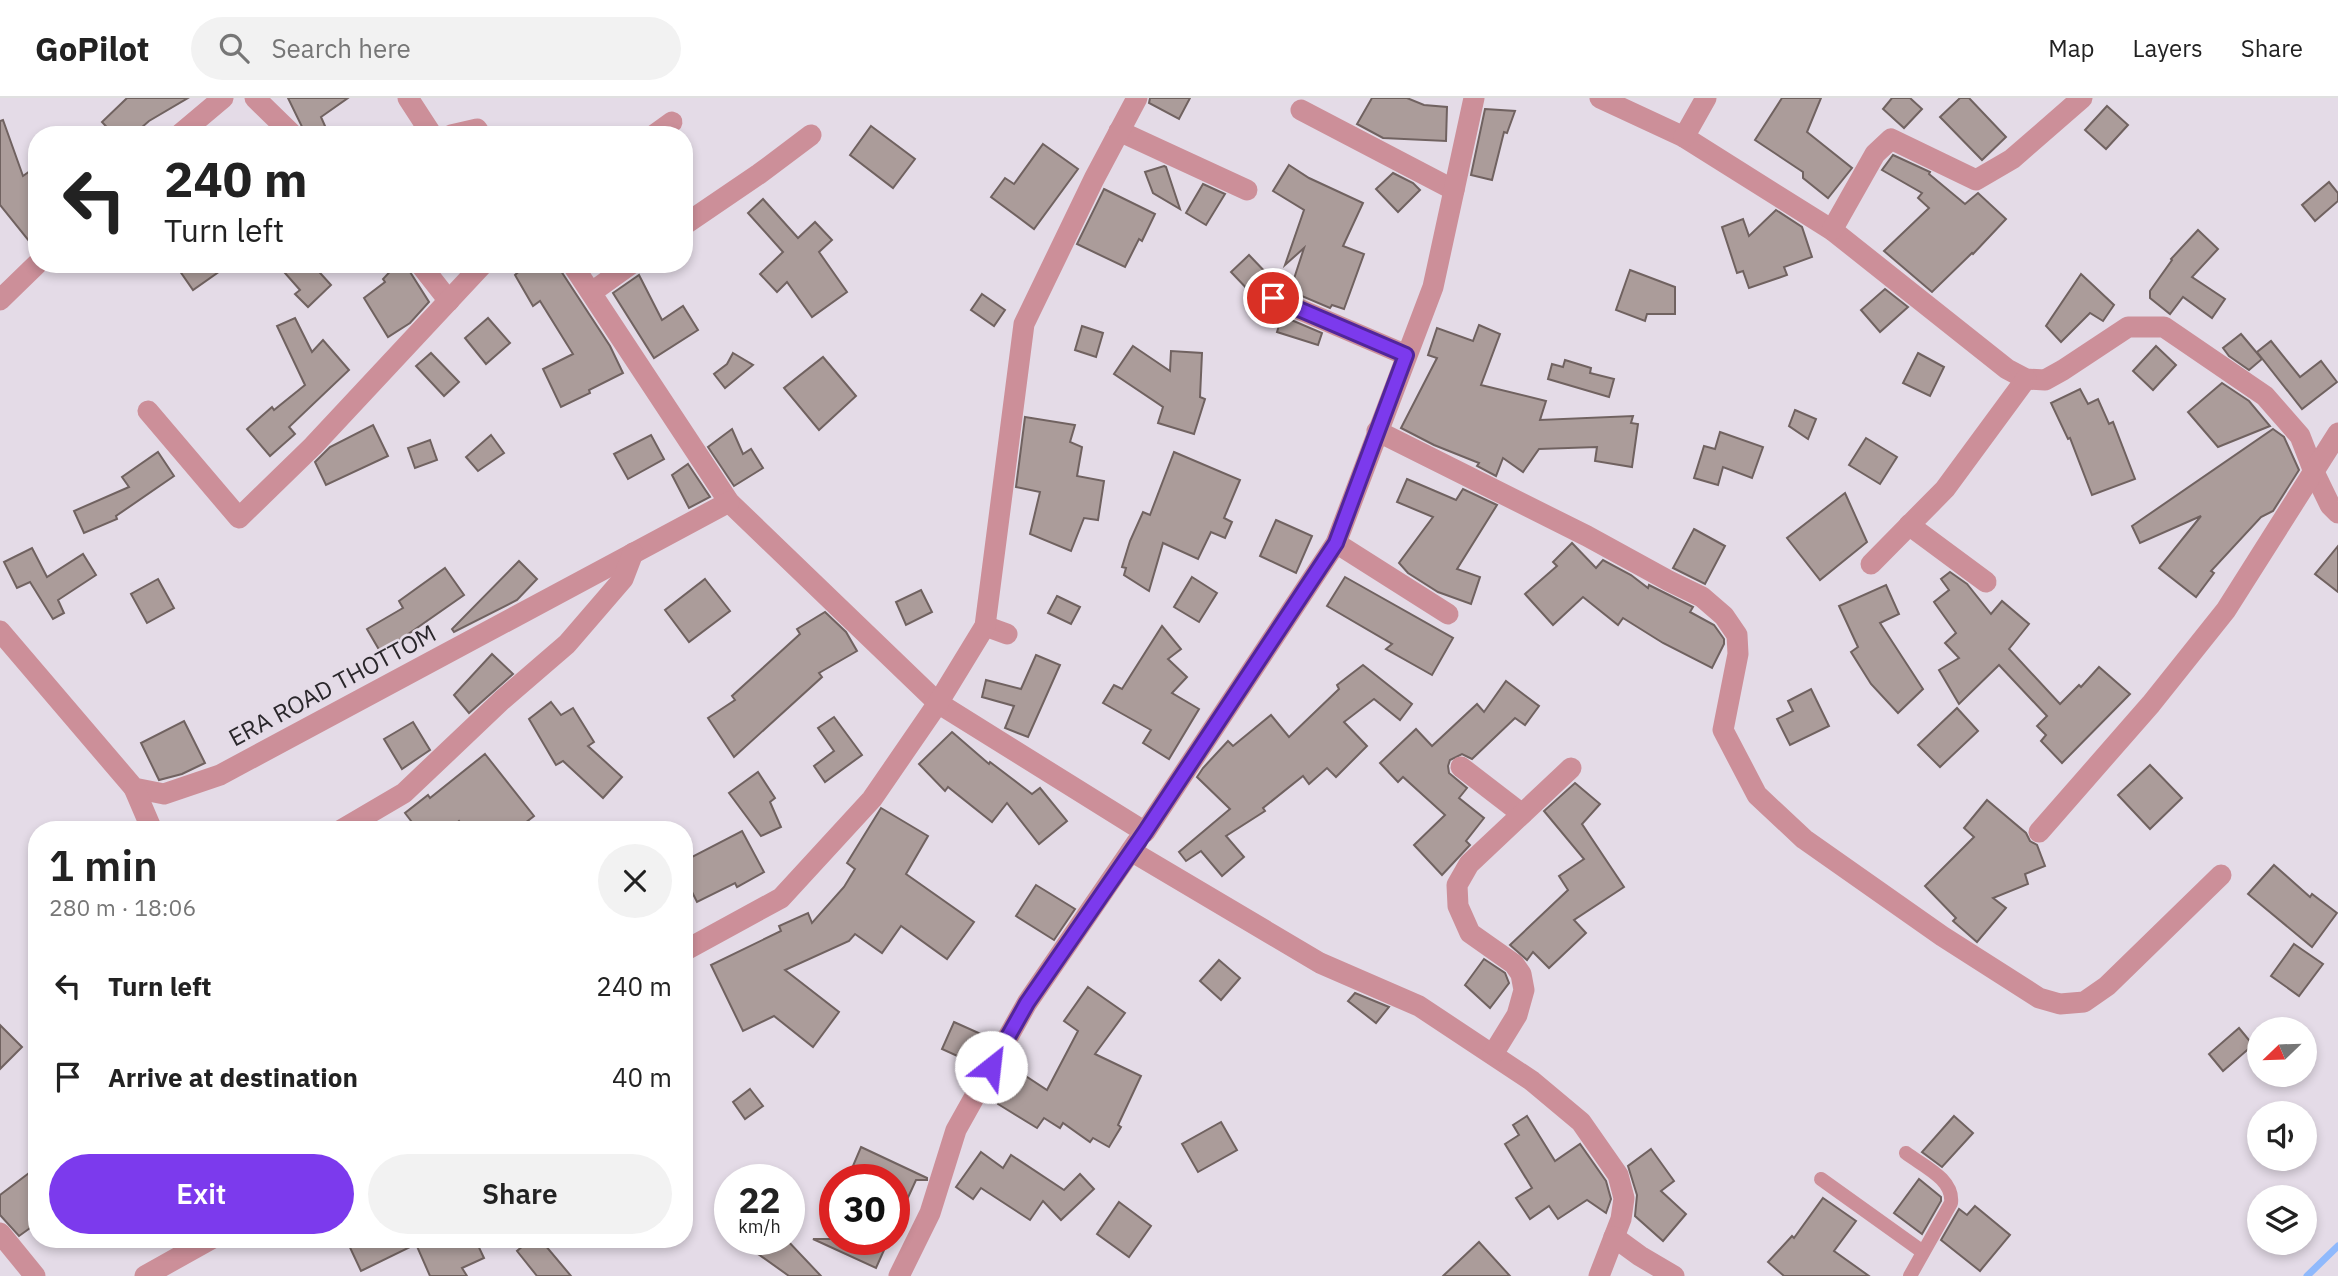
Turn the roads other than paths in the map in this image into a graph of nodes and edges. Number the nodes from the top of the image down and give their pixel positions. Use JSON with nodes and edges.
{"nodes":[{"id":1,"x":223,"y":98,"type":"edge"},
{"id":2,"x":255,"y":98,"type":"edge"},
{"id":3,"x":408,"y":98,"type":"edge"},
{"id":4,"x":1137,"y":98,"type":"edge"},
{"id":5,"x":1474,"y":98,"type":"edge"},
{"id":6,"x":1600,"y":98,"type":"edge"},
{"id":7,"x":1706,"y":98,"type":"edge"},
{"id":8,"x":2082,"y":98,"type":"edge"},
{"id":9,"x":1301,"y":110,"type":"dead end"},
{"id":10,"x":673,"y":122,"type":"dead end"},
{"id":11,"x":190,"y":126,"type":"edge"},
{"id":12,"x":284,"y":126,"type":"edge"},
{"id":13,"x":426,"y":126,"type":"edge"},
{"id":14,"x":667,"y":126,"type":"edge"},
{"id":15,"x":1119,"y":131,"type":"junction"},
{"id":16,"x":811,"y":135,"type":"dead end"},
{"id":17,"x":1684,"y":137,"type":"junction"},
{"id":18,"x":1247,"y":190,"type":"dead end"},
{"id":19,"x":1454,"y":190,"type":"junction"},
{"id":20,"x":693,"y":219,"type":"edge"},
{"id":21,"x":1832,"y":230,"type":"junction"},
{"id":22,"x":28,"y":273,"type":"edge"},
{"id":23,"x":427,"y":273,"type":"edge"},
{"id":24,"x":475,"y":273,"type":"edge"},
{"id":25,"x":578,"y":273,"type":"edge"},
{"id":26,"x":618,"y":273,"type":"edge"},
{"id":27,"x":592,"y":292,"type":"junction"},
{"id":28,"x":1273,"y":298,"type":"dead end"},
{"id":29,"x":0,"y":300,"type":"edge"},
{"id":30,"x":449,"y":301,"type":"junction"},
{"id":31,"x":1406,"y":355,"type":"junction"},
{"id":32,"x":2026,"y":379,"type":"junction"},
{"id":33,"x":148,"y":411,"type":"dead end"},
{"id":34,"x":1377,"y":431,"type":"junction"},
{"id":35,"x":2338,"y":433,"type":"edge"},
{"id":36,"x":2314,"y":472,"type":"junction"},
{"id":37,"x":729,"y":502,"type":"junction"},
{"id":38,"x":2338,"y":513,"type":"edge"},
{"id":39,"x":1909,"y":525,"type":"junction"},
{"id":40,"x":1336,"y":543,"type":"junction"},
{"id":41,"x":633,"y":553,"type":"junction"},
{"id":42,"x":1871,"y":564,"type":"dead end"},
{"id":43,"x":1986,"y":582,"type":"dead end"},
{"id":44,"x":1448,"y":614,"type":"dead end"},
{"id":45,"x":985,"y":626,"type":"junction"},
{"id":46,"x":0,"y":631,"type":"edge"},
{"id":47,"x":1007,"y":634,"type":"dead end"},
{"id":48,"x":939,"y":703,"type":"junction"},
{"id":49,"x":1461,"y":767,"type":"dead end"},
{"id":50,"x":1571,"y":768,"type":"dead end"},
{"id":51,"x":134,"y":788,"type":"junction"},
{"id":52,"x":1522,"y":814,"type":"junction"},
{"id":53,"x":148,"y":821,"type":"edge"},
{"id":54,"x":356,"y":821,"type":"edge"},
{"id":55,"x":1145,"y":832,"type":"junction"},
{"id":56,"x":2039,"y":832,"type":"dead end"},
{"id":57,"x":1131,"y":851,"type":"junction"},
{"id":58,"x":2221,"y":875,"type":"dead end"},
{"id":59,"x":693,"y":946,"type":"edge"},
{"id":60,"x":1493,"y":1054,"type":"junction"},
{"id":61,"x":1906,"y":1153,"type":"dead end"},
{"id":62,"x":1821,"y":1179,"type":"dead end"},
{"id":63,"x":0,"y":1233,"type":"edge"},
{"id":64,"x":1614,"y":1237,"type":"junction"},
{"id":65,"x":195,"y":1248,"type":"edge"},
{"id":66,"x":1923,"y":1252,"type":"junction"},
{"id":67,"x":35,"y":1276,"type":"edge"},
{"id":68,"x":145,"y":1276,"type":"edge"},
{"id":69,"x":899,"y":1276,"type":"edge"},
{"id":70,"x":1599,"y":1276,"type":"edge"},
{"id":71,"x":1674,"y":1276,"type":"edge"},
{"id":72,"x":1910,"y":1276,"type":"edge"}],
"edges":[{"from":1,"to":11,"type":"street"},
{"from":2,"to":12,"type":"street"},
{"from":3,"to":13,"type":"street"},
{"from":4,"to":15,"type":"street"},
{"from":5,"to":19,"type":"street"},
{"from":6,"to":17,"type":"street"},
{"from":7,"to":17,"type":"street"},
{"from":8,"to":21,"type":"street"},
{"from":9,"to":19,"type":"street"},
{"from":10,"to":14,"type":"street"},
{"from":15,"to":18,"type":"street"},
{"from":15,"to":45,"type":"street"},
{"from":16,"to":20,"type":"street"},
{"from":17,"to":21,"type":"street"},
{"from":19,"to":31,"type":"street"},
{"from":21,"to":32,"type":"street"},
{"from":22,"to":29,"type":"street"},
{"from":23,"to":30,"type":"street"},
{"from":24,"to":30,"type":"street"},
{"from":25,"to":27,"type":"street"},
{"from":26,"to":27,"type":"street"},
{"from":27,"to":37,"type":"street"},
{"from":28,"to":31,"type":"street"},
{"from":30,"to":33,"type":"street"},
{"from":31,"to":34,"type":"street"},
{"from":32,"to":36,"type":"street"},
{"from":32,"to":39,"type":"street"},
{"from":34,"to":40,"type":"street"},
{"from":34,"to":58,"type":"street"},
{"from":35,"to":36,"type":"street"},
{"from":36,"to":38,"type":"street"},
{"from":36,"to":56,"type":"street"},
{"from":37,"to":41,"type":"street","name":"ERA ROAD THOTTOM"},
{"from":37,"to":48,"type":"street"},
{"from":39,"to":42,"type":"street"},
{"from":39,"to":43,"type":"street"},
{"from":40,"to":44,"type":"street"},
{"from":40,"to":55,"type":"street"},
{"from":41,"to":51,"type":"street","name":"ERA ROAD THOTTOM"},
{"from":41,"to":54,"type":"street"},
{"from":45,"to":47,"type":"street"},
{"from":45,"to":48,"type":"street"},
{"from":46,"to":51,"type":"street"},
{"from":48,"to":55,"type":"street"},
{"from":48,"to":59,"type":"street"},
{"from":49,"to":52,"type":"street"},
{"from":50,"to":52,"type":"street"},
{"from":51,"to":53,"type":"street"},
{"from":52,"to":60,"type":"street"},
{"from":55,"to":57,"type":"street"},
{"from":57,"to":60,"type":"street"},
{"from":57,"to":69,"type":"street"},
{"from":60,"to":64,"type":"street"},
{"from":61,"to":66,"type":"lane"},
{"from":62,"to":66,"type":"lane"},
{"from":63,"to":67,"type":"street"},
{"from":64,"to":70,"type":"street"},
{"from":64,"to":71,"type":"street"},
{"from":65,"to":68,"type":"street"},
{"from":66,"to":72,"type":"lane"}]}
